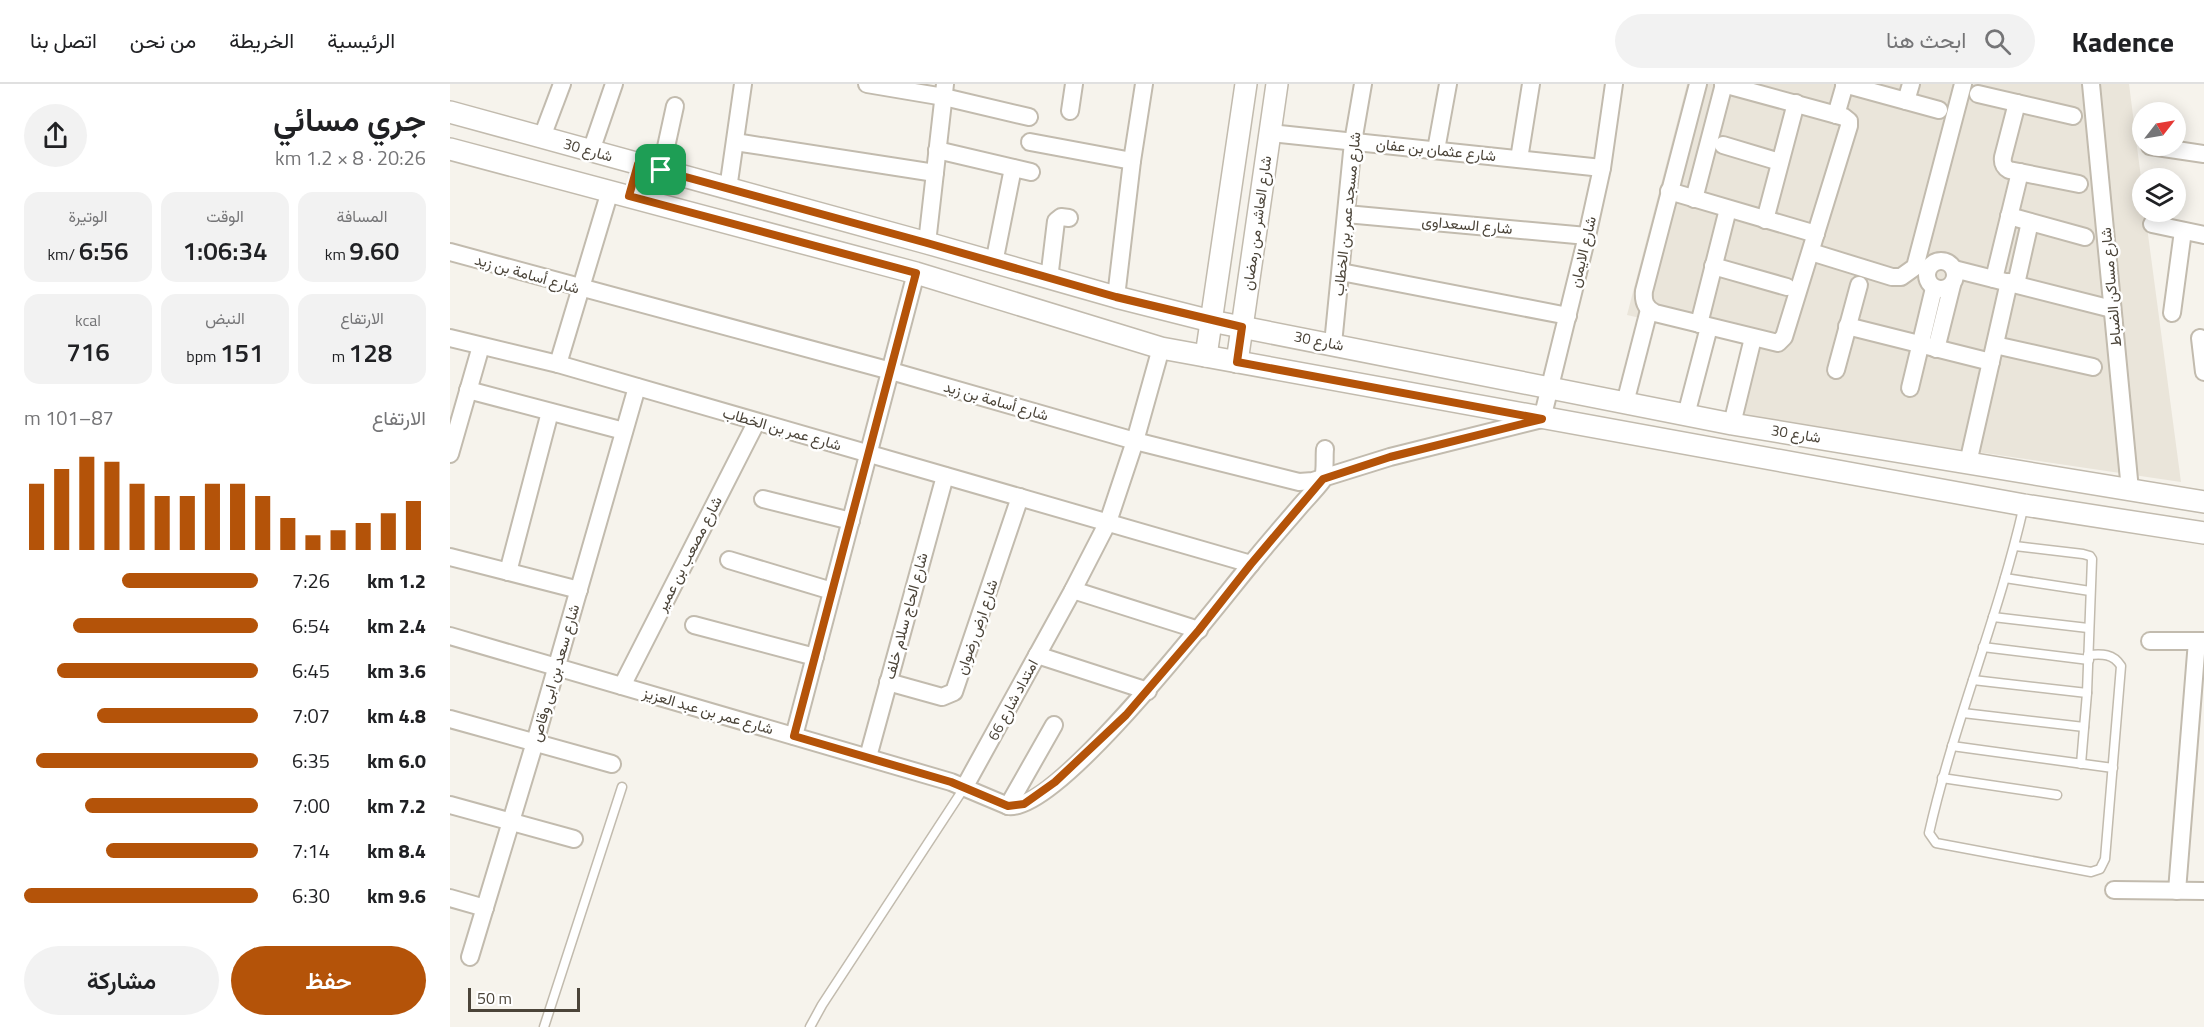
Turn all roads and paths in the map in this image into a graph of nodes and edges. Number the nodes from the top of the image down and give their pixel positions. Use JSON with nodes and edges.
{"nodes":[{"id":1,"x":562,"y":84,"type":"edge"},
{"id":2,"x":614,"y":84,"type":"edge"},
{"id":3,"x":743,"y":84,"type":"edge"},
{"id":4,"x":867,"y":84,"type":"edge"},
{"id":5,"x":1074,"y":84,"type":"edge"},
{"id":6,"x":1144,"y":84,"type":"edge"},
{"id":7,"x":1246,"y":84,"type":"edge"},
{"id":8,"x":1277,"y":84,"type":"edge"},
{"id":9,"x":1363,"y":84,"type":"edge"},
{"id":10,"x":1448,"y":84,"type":"edge"},
{"id":11,"x":1531,"y":84,"type":"edge"},
{"id":12,"x":1614,"y":84,"type":"edge"},
{"id":13,"x":1698,"y":84,"type":"edge"},
{"id":14,"x":1723,"y":84,"type":"edge"},
{"id":15,"x":1836,"y":84,"type":"edge"},
{"id":16,"x":1844,"y":84,"type":"edge"},
{"id":17,"x":1911,"y":84,"type":"edge"},
{"id":18,"x":1963,"y":84,"type":"edge"},
{"id":19,"x":2091,"y":84,"type":"edge"},
{"id":20,"x":1758,"y":89,"type":"edge"},
{"id":21,"x":944,"y":90,"type":"edge"},
{"id":22,"x":1897,"y":94,"type":"edge"},
{"id":23,"x":1978,"y":94,"type":"dead end"},
{"id":24,"x":2017,"y":103,"type":"junction"},
{"id":25,"x":1796,"y":104,"type":"junction"},
{"id":26,"x":675,"y":106,"type":"dead end"},
{"id":27,"x":1939,"y":110,"type":"dead end"},
{"id":28,"x":1071,"y":111,"type":"dead end"},
{"id":29,"x":450,"y":112,"type":"edge"},
{"id":30,"x":1832,"y":114,"type":"junction"},
{"id":31,"x":2073,"y":116,"type":"dead end"},
{"id":32,"x":1029,"y":117,"type":"dead end"},
{"id":33,"x":1270,"y":133,"type":"junction"},
{"id":34,"x":542,"y":137,"type":"junction"},
{"id":35,"x":735,"y":142,"type":"junction"},
{"id":36,"x":1030,"y":142,"type":"dead end"},
{"id":37,"x":1353,"y":142,"type":"junction"},
{"id":38,"x":1723,"y":145,"type":"dead end"},
{"id":39,"x":450,"y":149,"type":"edge"},
{"id":40,"x":937,"y":150,"type":"junction"},
{"id":41,"x":1436,"y":150,"type":"junction"},
{"id":42,"x":591,"y":151,"type":"junction"},
{"id":43,"x":2186,"y":151,"type":"edge"},
{"id":44,"x":2204,"y":154,"type":"edge"},
{"id":45,"x":1520,"y":159,"type":"junction"},
{"id":46,"x":1132,"y":161,"type":"junction"},
{"id":47,"x":1780,"y":162,"type":"junction"},
{"id":48,"x":638,"y":164,"type":"junction"},
{"id":49,"x":1013,"y":168,"type":"junction"},
{"id":50,"x":1602,"y":168,"type":"junction"},
{"id":51,"x":661,"y":170,"type":"junction"},
{"id":52,"x":1031,"y":172,"type":"dead end"},
{"id":53,"x":2020,"y":172,"type":"junction"},
{"id":54,"x":935,"y":173,"type":"junction"},
{"id":55,"x":2079,"y":184,"type":"dead end"},
{"id":56,"x":728,"y":189,"type":"junction"},
{"id":57,"x":1669,"y":192,"type":"junction"},
{"id":58,"x":619,"y":194,"type":"junction"},
{"id":59,"x":1694,"y":199,"type":"junction"},
{"id":60,"x":1728,"y":209,"type":"junction"},
{"id":61,"x":1346,"y":214,"type":"junction"},
{"id":62,"x":2009,"y":216,"type":"junction"},
{"id":63,"x":1069,"y":218,"type":"dead end"},
{"id":64,"x":1766,"y":220,"type":"junction"},
{"id":65,"x":2030,"y":222,"type":"junction"},
{"id":66,"x":2152,"y":224,"type":"dead end"},
{"id":67,"x":2183,"y":231,"type":"junction"},
{"id":68,"x":1816,"y":234,"type":"junction"},
{"id":69,"x":2204,"y":235,"type":"edge"},
{"id":70,"x":1587,"y":236,"type":"junction"},
{"id":71,"x":2085,"y":237,"type":"dead end"},
{"id":72,"x":927,"y":243,"type":"junction"},
{"id":73,"x":450,"y":252,"type":"edge"},
{"id":74,"x":1810,"y":252,"type":"junction"},
{"id":75,"x":994,"y":263,"type":"junction"},
{"id":76,"x":1713,"y":266,"type":"junction"},
{"id":77,"x":1341,"y":272,"type":"junction"},
{"id":78,"x":916,"y":273,"type":"junction"},
{"id":79,"x":1953,"y":277,"type":"junction"},
{"id":80,"x":1049,"y":279,"type":"junction"},
{"id":81,"x":2006,"y":282,"type":"junction"},
{"id":82,"x":1859,"y":285,"type":"dead end"},
{"id":83,"x":1787,"y":287,"type":"dead end"},
{"id":84,"x":1934,"y":288,"type":"junction"},
{"id":85,"x":580,"y":289,"type":"junction"},
{"id":86,"x":1116,"y":297,"type":"junction"},
{"id":87,"x":2112,"y":309,"type":"junction"},
{"id":88,"x":1652,"y":312,"type":"junction"},
{"id":89,"x":2172,"y":313,"type":"dead end"},
{"id":90,"x":1568,"y":316,"type":"junction"},
{"id":91,"x":1211,"y":321,"type":"junction"},
{"id":92,"x":1704,"y":326,"type":"junction"},
{"id":93,"x":1847,"y":326,"type":"junction"},
{"id":94,"x":1242,"y":327,"type":"junction"},
{"id":95,"x":450,"y":338,"type":"edge"},
{"id":96,"x":1753,"y":338,"type":"junction"},
{"id":97,"x":2199,"y":338,"type":"dead end"},
{"id":98,"x":1334,"y":344,"type":"junction"},
{"id":99,"x":1995,"y":345,"type":"junction"},
{"id":100,"x":481,"y":346,"type":"junction"},
{"id":101,"x":1928,"y":347,"type":"junction"},
{"id":102,"x":1161,"y":348,"type":"junction"},
{"id":103,"x":1206,"y":356,"type":"junction"},
{"id":104,"x":1237,"y":362,"type":"junction"},
{"id":105,"x":1991,"y":362,"type":"junction"},
{"id":106,"x":558,"y":364,"type":"junction"},
{"id":107,"x":2093,"y":367,"type":"dead end"},
{"id":108,"x":1836,"y":370,"type":"dead end"},
{"id":109,"x":891,"y":371,"type":"junction"},
{"id":110,"x":2204,"y":372,"type":"edge"},
{"id":111,"x":637,"y":387,"type":"junction"},
{"id":112,"x":1550,"y":387,"type":"junction"},
{"id":113,"x":1910,"y":388,"type":"dead end"},
{"id":114,"x":468,"y":390,"type":"junction"},
{"id":115,"x":1625,"y":402,"type":"junction"},
{"id":116,"x":550,"y":412,"type":"junction"},
{"id":117,"x":1686,"y":415,"type":"junction"},
{"id":118,"x":1542,"y":419,"type":"junction"},
{"id":119,"x":756,"y":423,"type":"junction"},
{"id":120,"x":1732,"y":424,"type":"junction"},
{"id":121,"x":624,"y":431,"type":"junction"},
{"id":122,"x":1135,"y":441,"type":"junction"},
{"id":123,"x":1324,"y":449,"type":"dead end"},
{"id":124,"x":450,"y":454,"type":"edge"},
{"id":125,"x":869,"y":454,"type":"junction"},
{"id":126,"x":1968,"y":463,"type":"junction"},
{"id":127,"x":945,"y":476,"type":"junction"},
{"id":128,"x":1323,"y":479,"type":"junction"},
{"id":129,"x":2130,"y":490,"type":"junction"},
{"id":130,"x":1020,"y":497,"type":"junction"},
{"id":131,"x":763,"y":499,"type":"dead end"},
{"id":132,"x":2204,"y":502,"type":"edge"},
{"id":133,"x":2024,"y":505,"type":"junction"},
{"id":134,"x":851,"y":521,"type":"junction"},
{"id":135,"x":1108,"y":522,"type":"junction"},
{"id":136,"x":2204,"y":533,"type":"edge"},
{"id":137,"x":2015,"y":546,"type":"junction"},
{"id":138,"x":450,"y":557,"type":"edge"},
{"id":139,"x":729,"y":560,"type":"dead end"},
{"id":140,"x":1251,"y":564,"type":"junction"},
{"id":141,"x":508,"y":572,"type":"junction"},
{"id":142,"x":2005,"y":578,"type":"junction"},
{"id":143,"x":579,"y":590,"type":"junction"},
{"id":144,"x":1073,"y":590,"type":"junction"},
{"id":145,"x":832,"y":591,"type":"junction"},
{"id":146,"x":2090,"y":591,"type":"junction"},
{"id":147,"x":1993,"y":616,"type":"junction"},
{"id":148,"x":694,"y":625,"type":"dead end"},
{"id":149,"x":2088,"y":628,"type":"junction"},
{"id":150,"x":1199,"y":630,"type":"junction"},
{"id":151,"x":450,"y":636,"type":"edge"},
{"id":152,"x":2150,"y":640,"type":"dead end"},
{"id":153,"x":2200,"y":641,"type":"edge"},
{"id":154,"x":1983,"y":647,"type":"junction"},
{"id":155,"x":1037,"y":655,"type":"junction"},
{"id":156,"x":815,"y":657,"type":"junction"},
{"id":157,"x":2089,"y":658,"type":"junction"},
{"id":158,"x":556,"y":667,"type":"junction"},
{"id":159,"x":1973,"y":680,"type":"junction"},
{"id":160,"x":888,"y":682,"type":"junction"},
{"id":161,"x":622,"y":686,"type":"junction"},
{"id":162,"x":1148,"y":690,"type":"junction"},
{"id":163,"x":2087,"y":693,"type":"junction"},
{"id":164,"x":1963,"y":713,"type":"junction"},
{"id":165,"x":450,"y":719,"type":"edge"},
{"id":166,"x":1054,"y":725,"type":"dead end"},
{"id":167,"x":2084,"y":728,"type":"junction"},
{"id":168,"x":794,"y":736,"type":"junction"},
{"id":169,"x":535,"y":742,"type":"junction"},
{"id":170,"x":1952,"y":746,"type":"junction"},
{"id":171,"x":868,"y":757,"type":"junction"},
{"id":172,"x":612,"y":764,"type":"dead end"},
{"id":173,"x":2081,"y":764,"type":"junction"},
{"id":174,"x":2114,"y":768,"type":"junction"},
{"id":175,"x":1942,"y":778,"type":"junction"},
{"id":176,"x":622,"y":787,"type":"dead end"},
{"id":177,"x":964,"y":788,"type":"junction"},
{"id":178,"x":2057,"y":795,"type":"dead end"},
{"id":179,"x":450,"y":805,"type":"edge"},
{"id":180,"x":1008,"y":806,"type":"junction"},
{"id":181,"x":511,"y":822,"type":"junction"},
{"id":182,"x":574,"y":839,"type":"dead end"},
{"id":183,"x":2114,"y":890,"type":"dead end"},
{"id":184,"x":2177,"y":891,"type":"junction"},
{"id":185,"x":2204,"y":891,"type":"edge"},
{"id":186,"x":450,"y":898,"type":"edge"},
{"id":187,"x":485,"y":908,"type":"junction"},
{"id":188,"x":470,"y":957,"type":"dead end"},
{"id":189,"x":544,"y":1027,"type":"edge"},
{"id":190,"x":810,"y":1027,"type":"edge"}],
"edges":[{"from":1,"to":34,"type":"street"},
{"from":2,"to":42,"type":"street"},
{"from":3,"to":35,"type":"street"},
{"from":4,"to":21,"type":"street"},
{"from":5,"to":28,"type":"street"},
{"from":6,"to":46,"type":"street"},
{"from":7,"to":91,"type":"street","name":"شارع العاشر من رمضان"},
{"from":8,"to":33,"type":"street","name":"شارع العاشر من رمضان"},
{"from":9,"to":37,"type":"street","name":"شارع مسجد عمر بن الخطاب"},
{"from":10,"to":41,"type":"street"},
{"from":11,"to":45,"type":"street"},
{"from":12,"to":50,"type":"street","name":"شارع الايمان"},
{"from":13,"to":57,"type":"street"},
{"from":14,"to":20,"type":"street"},
{"from":14,"to":59,"type":"street"},
{"from":15,"to":30,"type":"street"},
{"from":16,"to":22,"type":"street"},
{"from":16,"to":30,"type":"street"},
{"from":17,"to":22,"type":"street"},
{"from":18,"to":74,"type":"street"},
{"from":19,"to":87,"type":"street","name":"شارع مساكن الضباط"},
{"from":20,"to":25,"type":"street"},
{"from":21,"to":32,"type":"street"},
{"from":21,"to":40,"type":"street"},
{"from":22,"to":27,"type":"street"},
{"from":23,"to":24,"type":"street"},
{"from":24,"to":31,"type":"street"},
{"from":24,"to":53,"type":"street"},
{"from":25,"to":30,"type":"street"},
{"from":25,"to":47,"type":"street"},
{"from":26,"to":51,"type":"street"},
{"from":29,"to":34,"type":"street","name":"شارع 30"},
{"from":30,"to":68,"type":"street"},
{"from":33,"to":37,"type":"street","name":"شارع عثمان بن عفان"},
{"from":33,"to":94,"type":"street","name":"شارع العاشر من رمضان"},
{"from":34,"to":42,"type":"street","name":"شارع 30"},
{"from":35,"to":54,"type":"street"},
{"from":35,"to":56,"type":"street"},
{"from":36,"to":46,"type":"street"},
{"from":37,"to":41,"type":"street","name":"شارع عثمان بن عفان"},
{"from":37,"to":61,"type":"street","name":"شارع مسجد عمر بن الخطاب"},
{"from":38,"to":47,"type":"street"},
{"from":39,"to":58,"type":"street","name":"شارع 30"},
{"from":40,"to":49,"type":"street"},
{"from":40,"to":54,"type":"street"},
{"from":41,"to":45,"type":"street","name":"شارع عثمان بن عفان"},
{"from":42,"to":48,"type":"street","name":"شارع 30"},
{"from":43,"to":44,"type":"street"},
{"from":45,"to":50,"type":"street","name":"شارع عثمان بن عفان"},
{"from":46,"to":86,"type":"street"},
{"from":47,"to":64,"type":"street"},
{"from":48,"to":51,"type":"street","name":"شارع 30"},
{"from":48,"to":58,"type":"street"},
{"from":49,"to":52,"type":"street"},
{"from":49,"to":75,"type":"street"},
{"from":50,"to":70,"type":"street","name":"شارع الايمان"},
{"from":51,"to":56,"type":"street","name":"شارع 30"},
{"from":53,"to":55,"type":"street"},
{"from":53,"to":62,"type":"street"},
{"from":54,"to":72,"type":"street"},
{"from":56,"to":72,"type":"street","name":"شارع 30"},
{"from":57,"to":59,"type":"street"},
{"from":57,"to":88,"type":"street"},
{"from":58,"to":78,"type":"street","name":"شارع 30"},
{"from":58,"to":85,"type":"street"},
{"from":59,"to":60,"type":"street"},
{"from":60,"to":64,"type":"street"},
{"from":60,"to":76,"type":"street"},
{"from":61,"to":70,"type":"street","name":"شارع السعداوى"},
{"from":61,"to":77,"type":"street","name":"شارع مسجد عمر بن الخطاب"},
{"from":62,"to":65,"type":"street"},
{"from":62,"to":81,"type":"street"},
{"from":63,"to":80,"type":"street"},
{"from":64,"to":68,"type":"street"},
{"from":65,"to":71,"type":"street"},
{"from":65,"to":81,"type":"street"},
{"from":66,"to":67,"type":"street"},
{"from":67,"to":69,"type":"street"},
{"from":67,"to":89,"type":"street"},
{"from":68,"to":74,"type":"street"},
{"from":70,"to":90,"type":"street","name":"شارع الايمان"},
{"from":72,"to":75,"type":"street","name":"شارع 30"},
{"from":73,"to":85,"type":"street","name":"شارع أسامة بن زيد"},
{"from":74,"to":96,"type":"street"},
{"from":75,"to":80,"type":"street","name":"شارع 30"},
{"from":76,"to":83,"type":"street"},
{"from":76,"to":92,"type":"street"},
{"from":77,"to":90,"type":"street"},
{"from":77,"to":98,"type":"street","name":"شارع مسجد عمر بن الخطاب"},
{"from":78,"to":102,"type":"street","name":"شارع 30"},
{"from":78,"to":109,"type":"street"},
{"from":79,"to":81,"type":"street"},
{"from":79,"to":84,"type":"street"},
{"from":79,"to":84,"type":"street"},
{"from":79,"to":101,"type":"street"},
{"from":80,"to":86,"type":"street","name":"شارع 30"},
{"from":81,"to":87,"type":"street"},
{"from":81,"to":99,"type":"street"},
{"from":82,"to":93,"type":"street"},
{"from":84,"to":101,"type":"street"},
{"from":85,"to":106,"type":"street"},
{"from":85,"to":109,"type":"street","name":"شارع أسامة بن زيد"},
{"from":86,"to":91,"type":"street","name":"شارع 30"},
{"from":87,"to":129,"type":"street","name":"شارع مساكن الضباط"},
{"from":88,"to":92,"type":"street"},
{"from":88,"to":115,"type":"street"},
{"from":90,"to":112,"type":"street","name":"شارع الايمان"},
{"from":91,"to":94,"type":"street","name":"شارع 30"},
{"from":91,"to":103,"type":"street","name":"شارع العاشر من رمضان"},
{"from":92,"to":96,"type":"street"},
{"from":92,"to":117,"type":"street"},
{"from":93,"to":101,"type":"street"},
{"from":93,"to":108,"type":"street"},
{"from":94,"to":98,"type":"street","name":"شارع 30"},
{"from":94,"to":104,"type":"street","name":"شارع العاشر من رمضان"},
{"from":95,"to":100,"type":"street","name":"شارع عمر بن الخطاب"},
{"from":96,"to":120,"type":"street"},
{"from":97,"to":110,"type":"street"},
{"from":98,"to":112,"type":"street","name":"شارع 30"},
{"from":99,"to":105,"type":"street"},
{"from":99,"to":107,"type":"street"},
{"from":100,"to":106,"type":"street","name":"شارع عمر بن الخطاب"},
{"from":100,"to":114,"type":"street"},
{"from":101,"to":105,"type":"street"},
{"from":101,"to":113,"type":"street"},
{"from":102,"to":103,"type":"street","name":"شارع 30"},
{"from":102,"to":122,"type":"street","name":"امتداد شارع 66"},
{"from":103,"to":104,"type":"street","name":"شارع 30"},
{"from":104,"to":118,"type":"street","name":"شارع 30"},
{"from":105,"to":126,"type":"street"},
{"from":106,"to":111,"type":"street","name":"شارع عمر بن الخطاب"},
{"from":109,"to":122,"type":"street","name":"شارع أسامة بن زيد"},
{"from":109,"to":125,"type":"street"},
{"from":111,"to":119,"type":"street","name":"شارع عمر بن الخطاب"},
{"from":111,"to":121,"type":"street","name":"شارع سعد بن ابى وقاص"},
{"from":112,"to":115,"type":"street","name":"شارع 30"},
{"from":112,"to":118,"type":"street","name":"شارع الايمان"},
{"from":114,"to":116,"type":"street"},
{"from":114,"to":124,"type":"street"},
{"from":115,"to":117,"type":"street","name":"شارع 30"},
{"from":116,"to":121,"type":"street"},
{"from":116,"to":141,"type":"street"},
{"from":117,"to":120,"type":"street","name":"شارع 30"},
{"from":118,"to":128,"type":"street","name":"شارع أسامة بن زيد"},
{"from":118,"to":133,"type":"street","name":"شارع 30"},
{"from":119,"to":125,"type":"street","name":"شارع عمر بن الخطاب"},
{"from":119,"to":161,"type":"street","name":"شارع مصعب بن عمير"},
{"from":120,"to":126,"type":"street","name":"شارع 30"},
{"from":121,"to":143,"type":"street","name":"شارع سعد بن ابى وقاص"},
{"from":122,"to":128,"type":"street","name":"شارع أسامة بن زيد"},
{"from":122,"to":135,"type":"street","name":"امتداد شارع 66"},
{"from":123,"to":128,"type":"street"},
{"from":125,"to":127,"type":"street","name":"شارع عمر بن الخطاب"},
{"from":125,"to":134,"type":"street"},
{"from":126,"to":129,"type":"street","name":"شارع 30"},
{"from":127,"to":130,"type":"street","name":"شارع عمر بن الخطاب"},
{"from":127,"to":160,"type":"street","name":"شارع الحاج سلام خلف"},
{"from":128,"to":140,"type":"street"},
{"from":129,"to":132,"type":"street","name":"شارع 30"},
{"from":130,"to":135,"type":"street","name":"شارع عمر بن الخطاب"},
{"from":130,"to":160,"type":"street","name":"شارع ارض رضوان"},
{"from":131,"to":134,"type":"street"},
{"from":133,"to":136,"type":"street","name":"شارع 30"},
{"from":133,"to":137,"type":"lane"},
{"from":134,"to":145,"type":"street"},
{"from":135,"to":140,"type":"street","name":"شارع عمر بن الخطاب"},
{"from":135,"to":144,"type":"street","name":"امتداد شارع 66"},
{"from":137,"to":142,"type":"lane"},
{"from":137,"to":146,"type":"lane"},
{"from":138,"to":141,"type":"street"},
{"from":139,"to":145,"type":"street"},
{"from":140,"to":150,"type":"street"},
{"from":141,"to":143,"type":"street"},
{"from":142,"to":146,"type":"lane"},
{"from":142,"to":147,"type":"lane"},
{"from":143,"to":158,"type":"street","name":"شارع سعد بن ابى وقاص"},
{"from":144,"to":150,"type":"street"},
{"from":144,"to":155,"type":"street","name":"امتداد شارع 66"},
{"from":145,"to":156,"type":"street"},
{"from":146,"to":149,"type":"lane"},
{"from":147,"to":149,"type":"lane"},
{"from":147,"to":154,"type":"lane"},
{"from":148,"to":156,"type":"street"},
{"from":149,"to":157,"type":"lane"},
{"from":150,"to":162,"type":"street"},
{"from":151,"to":158,"type":"street","name":"شارع عمر بن عبد العزيز"},
{"from":152,"to":153,"type":"street"},
{"from":153,"to":184,"type":"street"},
{"from":154,"to":157,"type":"lane"},
{"from":154,"to":159,"type":"lane"},
{"from":155,"to":162,"type":"street"},
{"from":155,"to":177,"type":"street","name":"امتداد شارع 66"},
{"from":156,"to":168,"type":"street"},
{"from":157,"to":163,"type":"lane"},
{"from":157,"to":174,"type":"lane"},
{"from":158,"to":161,"type":"street","name":"شارع عمر بن عبد العزيز"},
{"from":158,"to":169,"type":"street","name":"شارع سعد بن ابى وقاص"},
{"from":159,"to":163,"type":"lane"},
{"from":159,"to":164,"type":"lane"},
{"from":160,"to":171,"type":"street","name":"شارع الحاج سلام خلف"},
{"from":161,"to":168,"type":"street","name":"شارع عمر بن عبد العزيز"},
{"from":162,"to":180,"type":"street"},
{"from":163,"to":167,"type":"lane"},
{"from":164,"to":167,"type":"lane"},
{"from":164,"to":170,"type":"lane"},
{"from":165,"to":169,"type":"street"},
{"from":166,"to":180,"type":"street"},
{"from":167,"to":173,"type":"lane"},
{"from":168,"to":171,"type":"street","name":"شارع عمر بن عبد العزيز"},
{"from":169,"to":172,"type":"street"},
{"from":169,"to":181,"type":"street","name":"شارع سعد بن ابى وقاص"},
{"from":170,"to":173,"type":"lane"},
{"from":170,"to":175,"type":"lane"},
{"from":171,"to":177,"type":"street","name":"شارع عمر بن عبد العزيز"},
{"from":173,"to":174,"type":"lane"},
{"from":174,"to":175,"type":"lane"},
{"from":175,"to":178,"type":"lane"},
{"from":176,"to":189,"type":"lane"},
{"from":177,"to":180,"type":"street","name":"شارع عمر بن عبد العزيز"},
{"from":177,"to":190,"type":"lane","name":"امتداد شارع 66"},
{"from":179,"to":181,"type":"street"},
{"from":181,"to":182,"type":"street"},
{"from":181,"to":187,"type":"street","name":"شارع سعد بن ابى وقاص"},
{"from":183,"to":184,"type":"street"},
{"from":184,"to":185,"type":"street"},
{"from":186,"to":187,"type":"street"},
{"from":187,"to":188,"type":"street","name":"شارع سعد بن ابى وقاص"}]}
